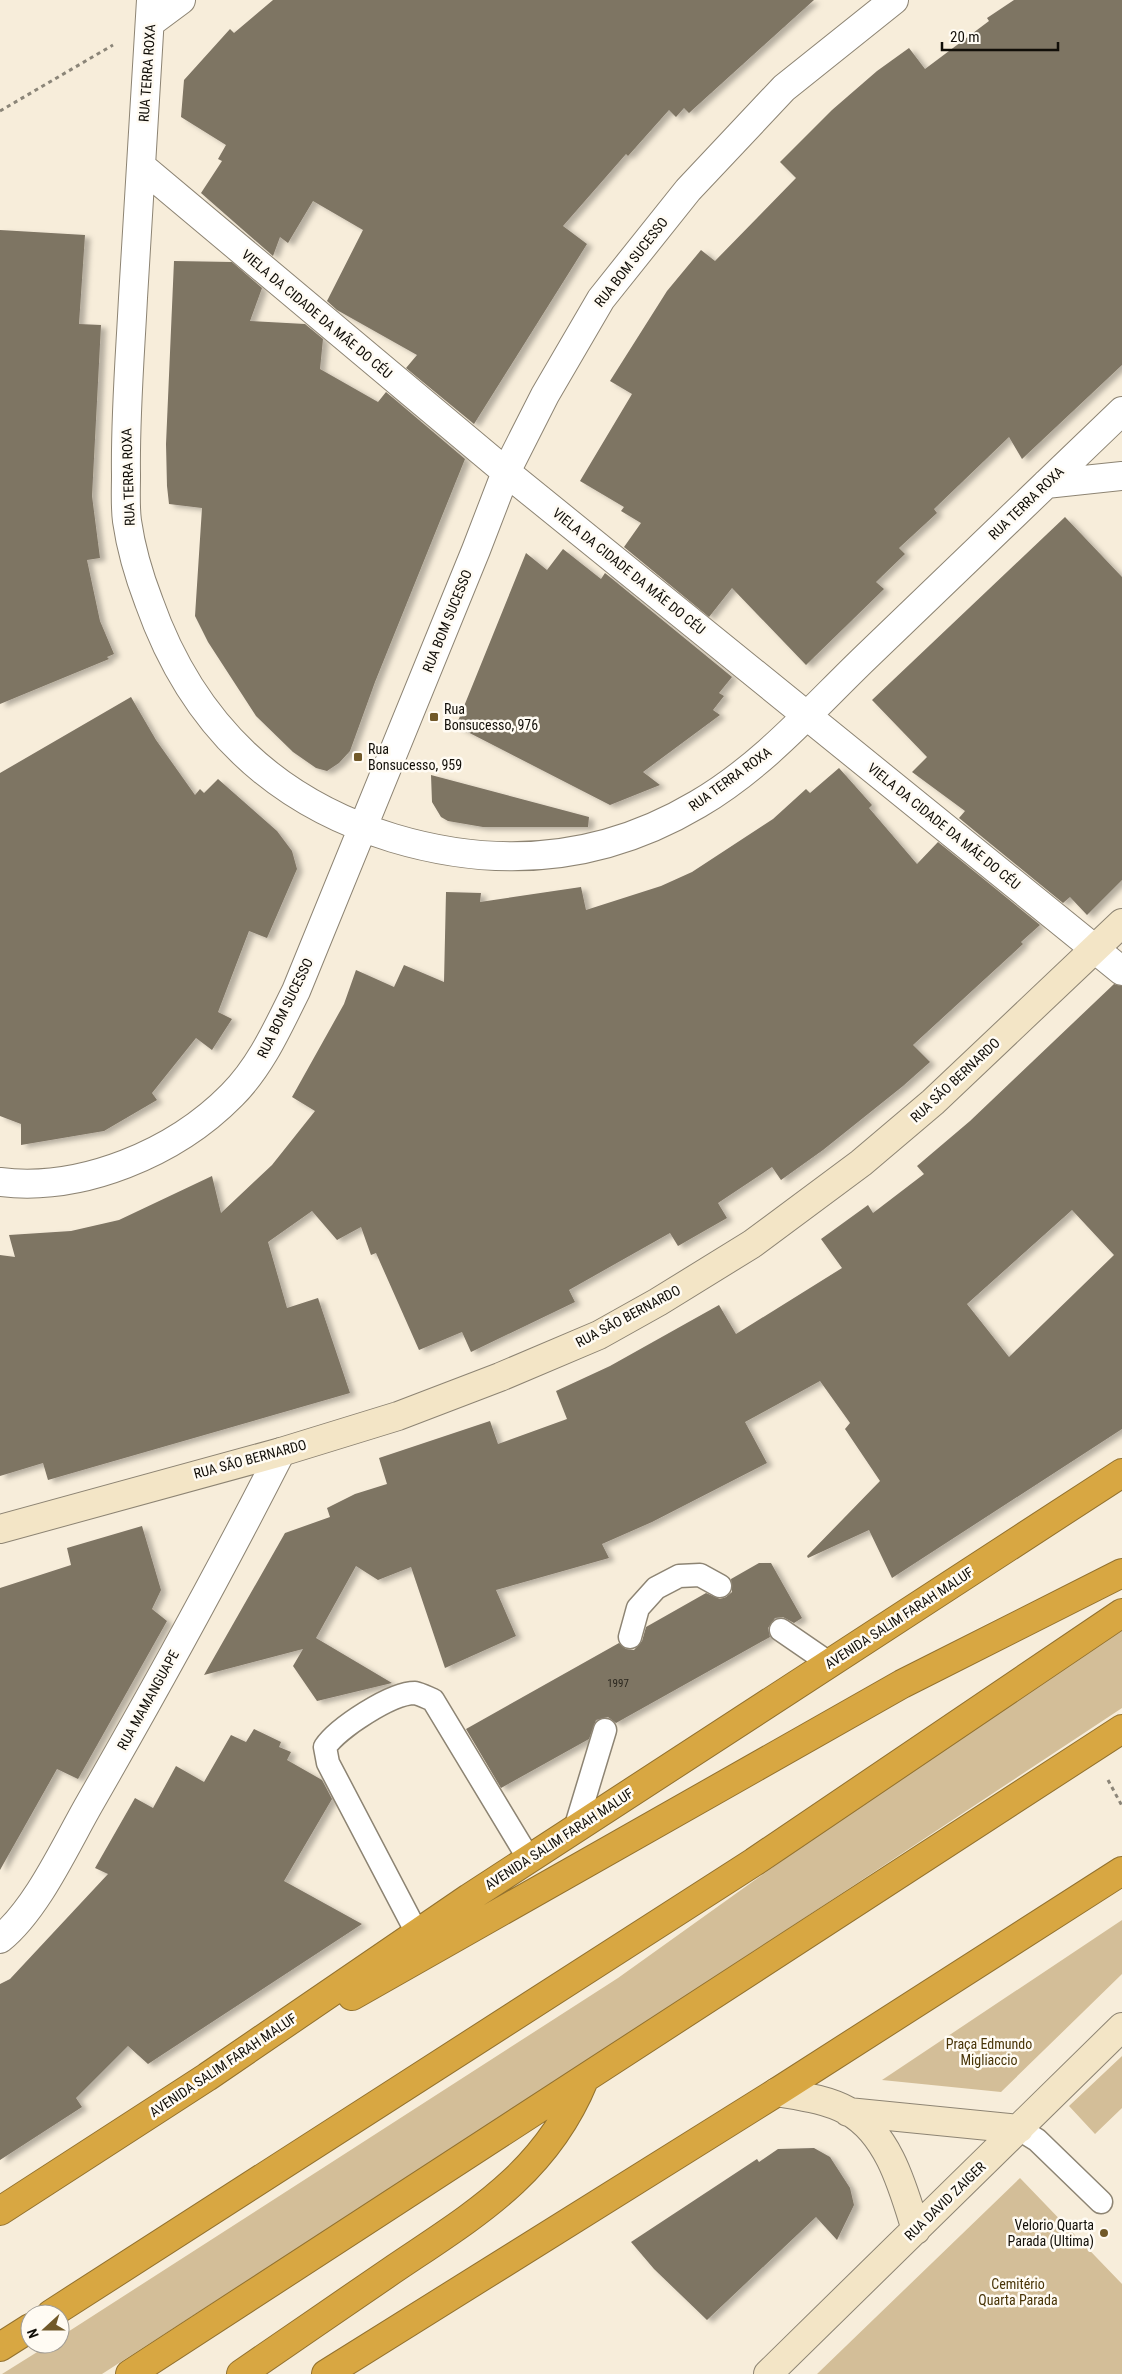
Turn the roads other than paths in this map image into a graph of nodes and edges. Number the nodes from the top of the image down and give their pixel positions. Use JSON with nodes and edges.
{"nodes":[{"id":1,"x":181,"y":0,"type":"edge"},
{"id":2,"x":894,"y":0,"type":"edge"},
{"id":3,"x":151,"y":11,"type":"edge"},
{"id":4,"x":141,"y":166,"type":"junction"},
{"id":5,"x":1122,"y":411,"type":"edge"},
{"id":6,"x":506,"y":472,"type":"junction"},
{"id":7,"x":1122,"y":476,"type":"edge"},
{"id":8,"x":1046,"y":484,"type":"junction"},
{"id":9,"x":807,"y":714,"type":"junction"},
{"id":10,"x":362,"y":828,"type":"junction"},
{"id":11,"x":1122,"y":923,"type":"edge"},
{"id":12,"x":1094,"y":949,"type":"junction"},
{"id":13,"x":1122,"y":971,"type":"edge"},
{"id":14,"x":0,"y":1182,"type":"edge"},
{"id":15,"x":281,"y":1452,"type":"junction"},
{"id":16,"x":1122,"y":1473,"type":"edge"},
{"id":17,"x":0,"y":1529,"type":"edge"},
{"id":18,"x":1122,"y":1573,"type":"edge"},
{"id":19,"x":720,"y":1586,"type":"dead end"},
{"id":20,"x":1122,"y":1613,"type":"edge"},
{"id":21,"x":782,"y":1630,"type":"dead end"},
{"id":22,"x":630,"y":1637,"type":"dead end"},
{"id":23,"x":830,"y":1663,"type":"junction"},
{"id":24,"x":1122,"y":1729,"type":"edge"},
{"id":25,"x":605,"y":1730,"type":"dead end"},
{"id":26,"x":575,"y":1829,"type":"junction"},
{"id":27,"x":529,"y":1859,"type":"junction"},
{"id":28,"x":1122,"y":1870,"type":"edge"},
{"id":29,"x":418,"y":1933,"type":"junction"},
{"id":30,"x":0,"y":1939,"type":"edge"},
{"id":31,"x":1122,"y":2027,"type":"edge"},
{"id":32,"x":207,"y":2077,"type":"junction"},
{"id":33,"x":584,"y":2080,"type":"junction"},
{"id":34,"x":777,"y":2092,"type":"junction"},
{"id":35,"x":848,"y":2112,"type":"junction"},
{"id":36,"x":1019,"y":2129,"type":"junction"},
{"id":37,"x":1101,"y":2202,"type":"dead end"},
{"id":38,"x":0,"y":2211,"type":"edge"},
{"id":39,"x":916,"y":2230,"type":"junction"},
{"id":40,"x":68,"y":2304,"type":"edge"},
{"id":41,"x":20,"y":2334,"type":"edge"},
{"id":42,"x":0,"y":2347,"type":"edge"},
{"id":43,"x":130,"y":2374,"type":"edge"},
{"id":44,"x":241,"y":2374,"type":"edge"},
{"id":45,"x":326,"y":2374,"type":"edge"},
{"id":46,"x":768,"y":2374,"type":"edge"}],
"edges":[{"from":1,"to":3,"type":"street"},
{"from":2,"to":6,"type":"street","name":"RUA BOM SUCESSO"},
{"from":3,"to":4,"type":"street","name":"RUA TERRA ROXA"},
{"from":4,"to":6,"type":"street","name":"VIELA DA CIDADE DA MÃE DO CÉU"},
{"from":4,"to":10,"type":"street","name":"RUA TERRA ROXA"},
{"from":5,"to":8,"type":"street","name":"RUA TERRA ROXA"},
{"from":6,"to":9,"type":"street","name":"VIELA DA CIDADE DA MÃE DO CÉU"},
{"from":6,"to":10,"type":"street","name":"RUA BOM SUCESSO"},
{"from":7,"to":8,"type":"street"},
{"from":8,"to":9,"type":"street","name":"RUA TERRA ROXA"},
{"from":9,"to":10,"type":"street","name":"RUA TERRA ROXA"},
{"from":9,"to":12,"type":"street","name":"VIELA DA CIDADE DA MÃE DO CÉU"},
{"from":10,"to":14,"type":"street","name":"RUA BOM SUCESSO"},
{"from":11,"to":12,"type":"street","name":"RUA SÃO BERNARDO"},
{"from":12,"to":13,"type":"street","name":"VIELA DA CIDADE DA MÃE DO CÉU"},
{"from":12,"to":15,"type":"street","name":"RUA SÃO BERNARDO"},
{"from":15,"to":17,"type":"street","name":"RUA SÃO BERNARDO"},
{"from":15,"to":30,"type":"street","name":"RUA MAMANGUAPE"},
{"from":16,"to":23,"type":"highway","name":"AVENIDA SALIM FARAH MALUF"},
{"from":18,"to":32,"type":"highway"},
{"from":19,"to":22,"type":"lane"},
{"from":20,"to":40,"type":"highway"},
{"from":21,"to":23,"type":"lane"},
{"from":23,"to":26,"type":"highway","name":"AVENIDA SALIM FARAH MALUF"},
{"from":24,"to":33,"type":"highway"},
{"from":25,"to":26,"type":"lane"},
{"from":26,"to":27,"type":"highway","name":"AVENIDA SALIM FARAH MALUF"},
{"from":27,"to":29,"type":"highway","name":"AVENIDA SALIM FARAH MALUF"},
{"from":27,"to":29,"type":"lane"},
{"from":28,"to":34,"type":"highway"},
{"from":29,"to":32,"type":"highway","name":"AVENIDA SALIM FARAH MALUF"},
{"from":31,"to":36,"type":"street","name":"RUA DAVID ZAIGER"},
{"from":32,"to":38,"type":"highway","name":"AVENIDA SALIM FARAH MALUF"},
{"from":33,"to":43,"type":"highway"},
{"from":33,"to":44,"type":"highway"},
{"from":34,"to":35,"type":"street"},
{"from":34,"to":45,"type":"highway"},
{"from":35,"to":36,"type":"street"},
{"from":35,"to":39,"type":"street"},
{"from":36,"to":37,"type":"lane"},
{"from":36,"to":39,"type":"street","name":"RUA DAVID ZAIGER"},
{"from":39,"to":46,"type":"street","name":"RUA DAVID ZAIGER"},
{"from":41,"to":42,"type":"highway"}]}
